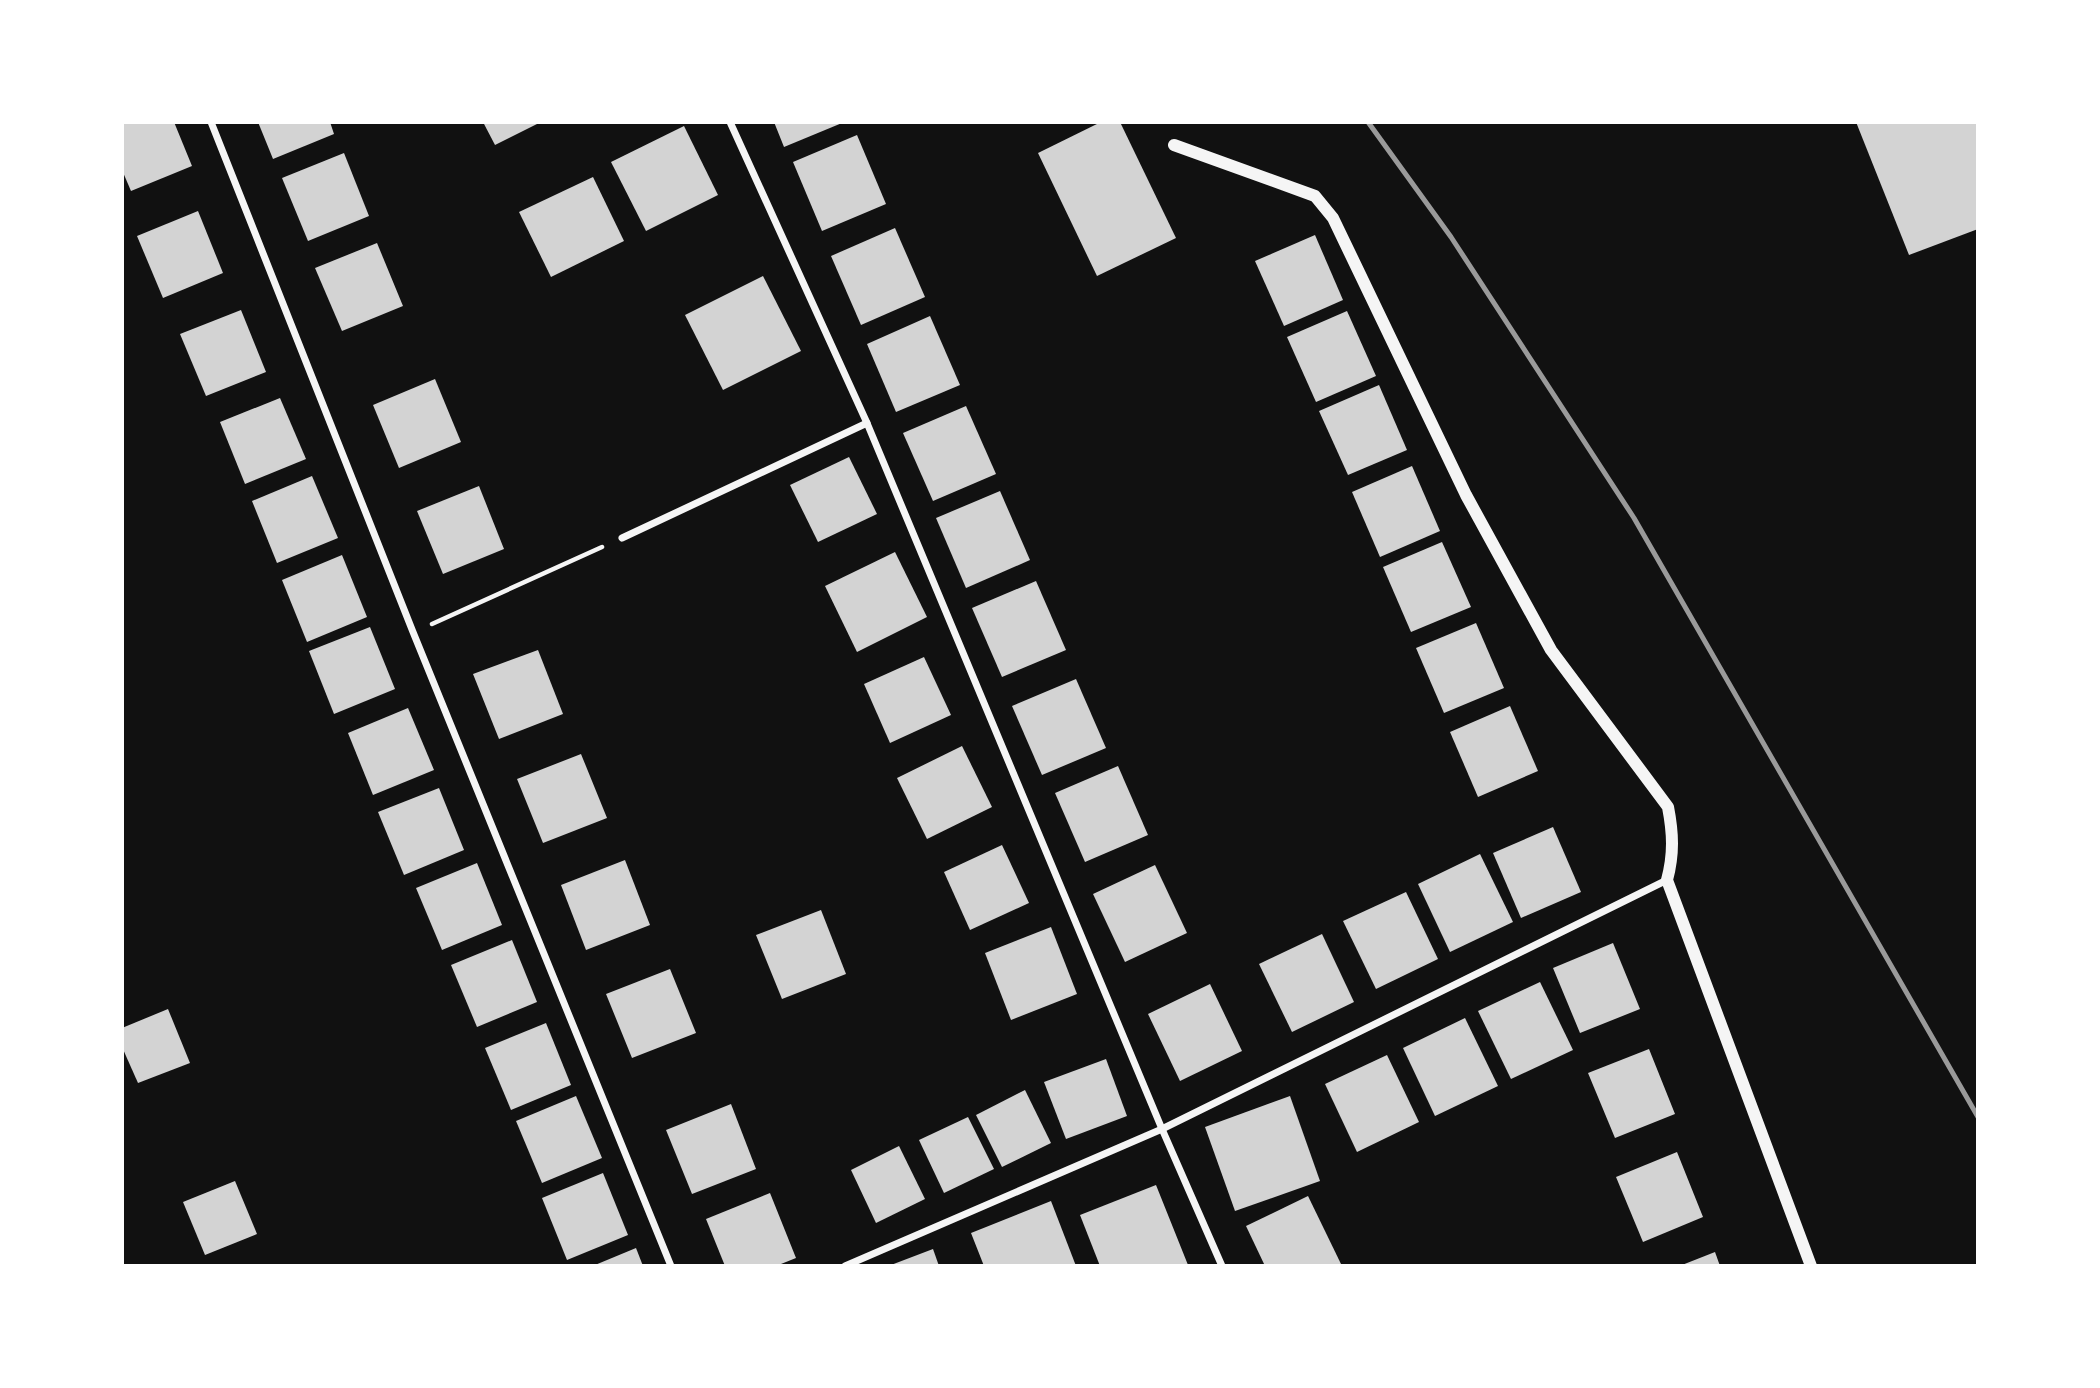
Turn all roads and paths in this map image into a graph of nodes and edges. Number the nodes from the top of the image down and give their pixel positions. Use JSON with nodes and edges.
{"nodes":[{"id":1,"x":211,"y":122,"type":"edge"},
{"id":2,"x":730,"y":122,"type":"edge"},
{"id":3,"x":1174,"y":145,"type":"dead end"},
{"id":4,"x":867,"y":423,"type":"junction"},
{"id":5,"x":622,"y":538,"type":"joint"},
{"id":6,"x":413,"y":632,"type":"junction"},
{"id":7,"x":1667,"y":880,"type":"junction"},
{"id":8,"x":1162,"y":1129,"type":"junction"},
{"id":9,"x":671,"y":1265,"type":"edge"},
{"id":10,"x":845,"y":1265,"type":"edge"},
{"id":11,"x":1222,"y":1265,"type":"edge"},
{"id":12,"x":1811,"y":1265,"type":"edge"}],
"edges":[{"from":1,"to":6,"type":"street"},
{"from":2,"to":4,"type":"street"},
{"from":3,"to":7,"type":"street"},
{"from":4,"to":5,"type":"street"},
{"from":4,"to":8,"type":"street"},
{"from":5,"to":6,"type":"path"},
{"from":6,"to":9,"type":"street"},
{"from":7,"to":8,"type":"street"},
{"from":7,"to":12,"type":"street"},
{"from":8,"to":10,"type":"street"},
{"from":8,"to":11,"type":"street"}]}
